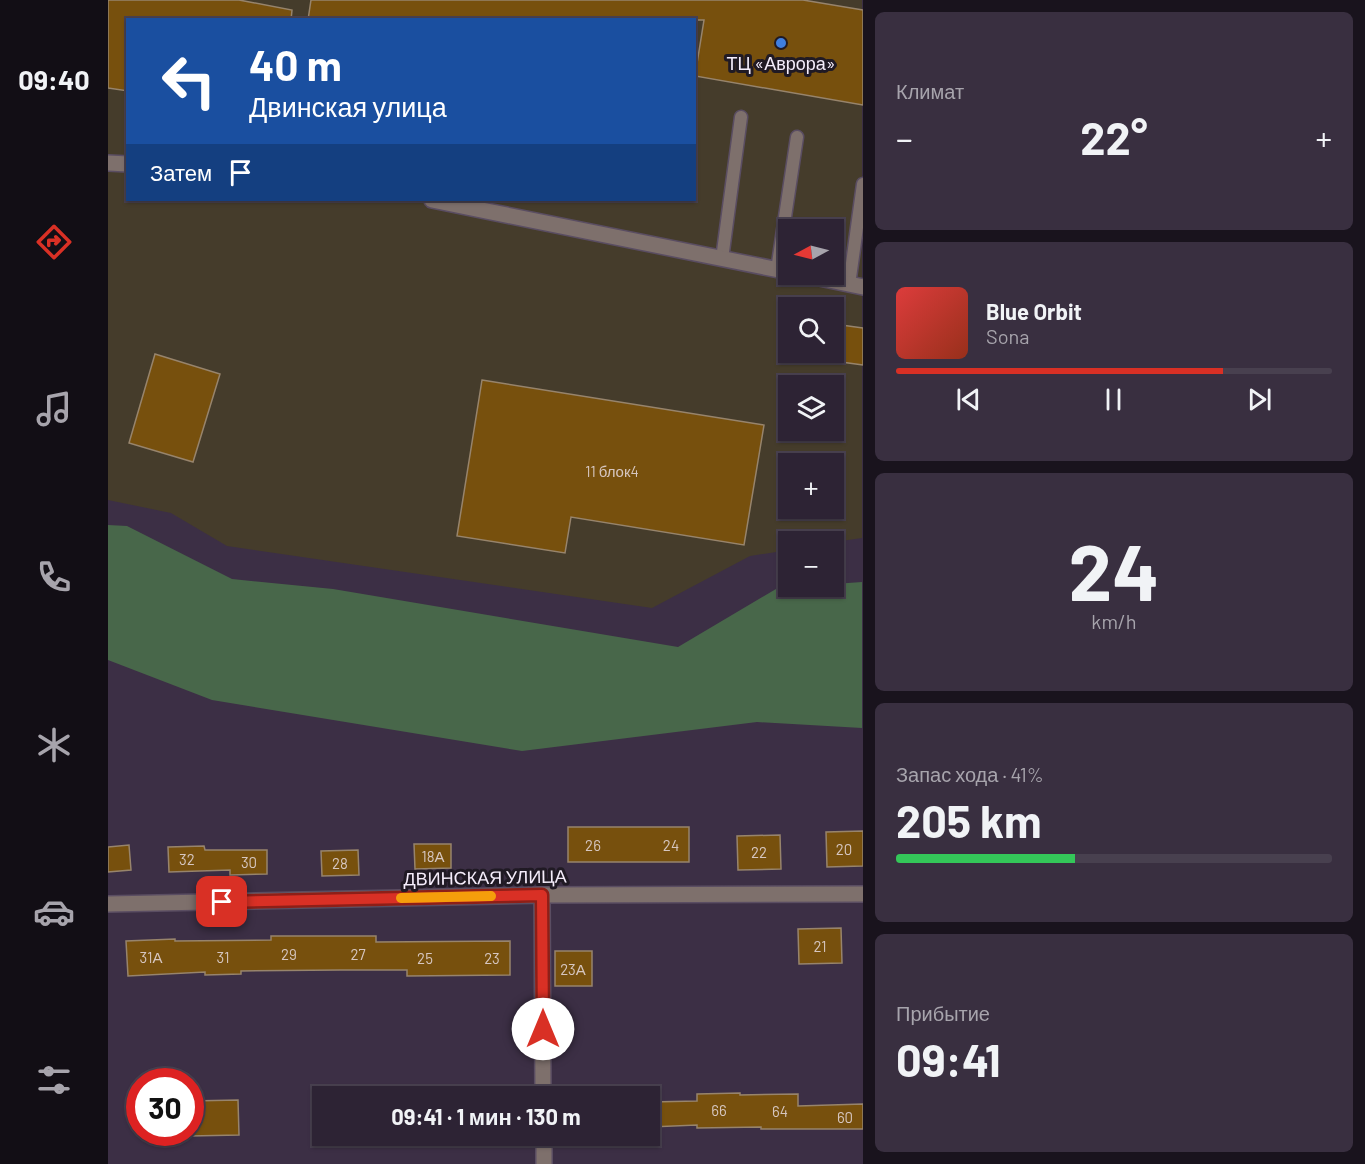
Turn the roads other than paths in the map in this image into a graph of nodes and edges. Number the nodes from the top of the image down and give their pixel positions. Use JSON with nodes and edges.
{"nodes":[{"id":1,"x":741,"y":117,"type":"dead end"},
{"id":2,"x":796,"y":137,"type":"dead end"},
{"id":3,"x":108,"y":163,"type":"edge"},
{"id":4,"x":126,"y":164,"type":"edge"},
{"id":5,"x":862,"y":184,"type":"edge"},
{"id":6,"x":437,"y":201,"type":"edge"},
{"id":7,"x":788,"y":219,"type":"edge"},
{"id":8,"x":722,"y":259,"type":"junction"},
{"id":9,"x":778,"y":270,"type":"edge"},
{"id":10,"x":856,"y":286,"type":"edge"},
{"id":11,"x":862,"y":894,"type":"edge"},
{"id":12,"x":542,"y":895,"type":"junction"},
{"id":13,"x":108,"y":904,"type":"edge"},
{"id":14,"x":543,"y":1086,"type":"edge"},
{"id":15,"x":544,"y":1146,"type":"edge"},
{"id":16,"x":544,"y":1164,"type":"edge"}],
"edges":[{"from":1,"to":8,"type":"lane"},
{"from":2,"to":7,"type":"lane"},
{"from":3,"to":4,"type":"street"},
{"from":5,"to":10,"type":"lane"},
{"from":6,"to":8,"type":"street"},
{"from":8,"to":9,"type":"street"},
{"from":11,"to":12,"type":"street","name":"ДВИНСКАЯ УЛИЦА"},
{"from":12,"to":13,"type":"street","name":"ДВИНСКАЯ УЛИЦА"},
{"from":12,"to":14,"type":"street"},
{"from":15,"to":16,"type":"street"}]}
